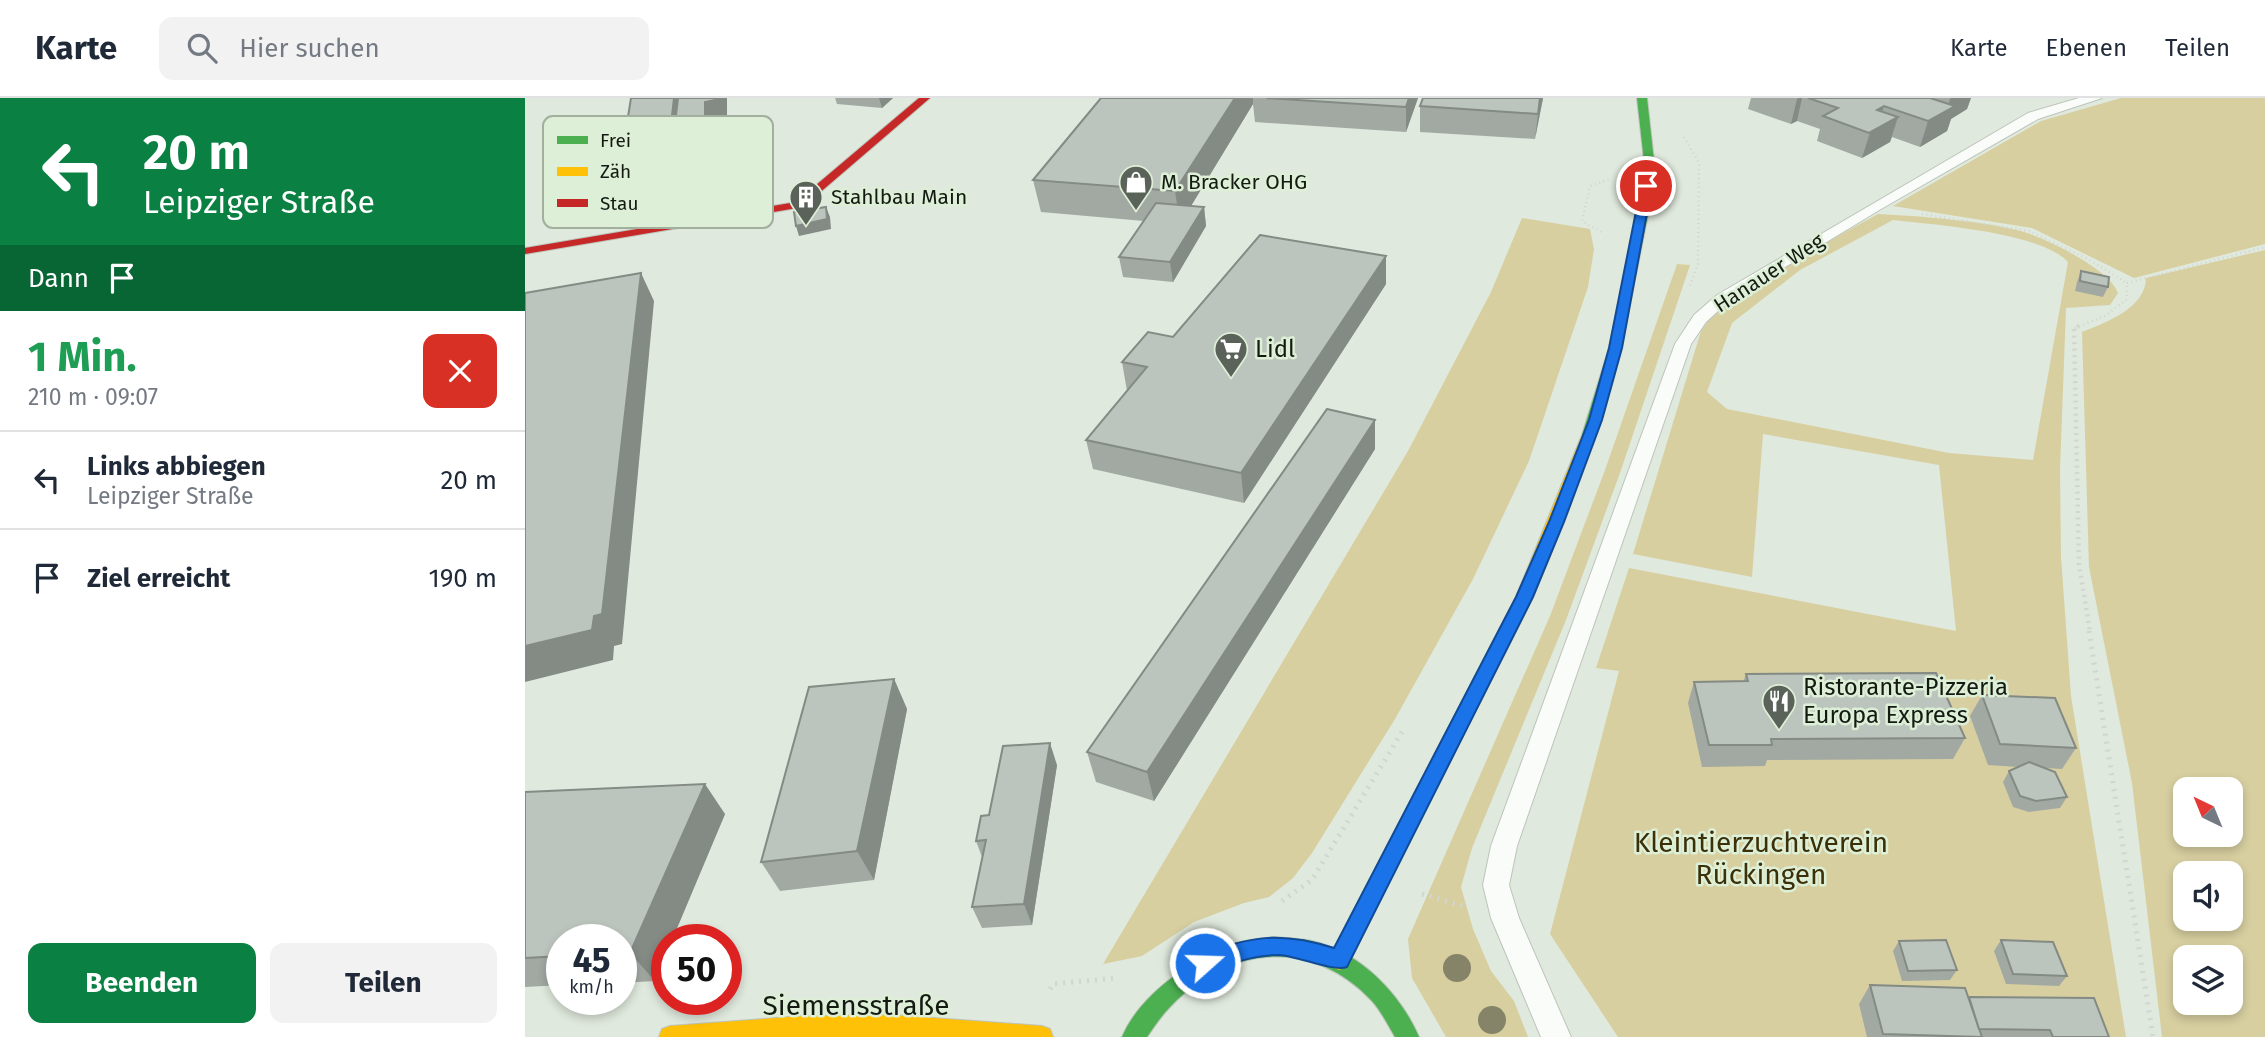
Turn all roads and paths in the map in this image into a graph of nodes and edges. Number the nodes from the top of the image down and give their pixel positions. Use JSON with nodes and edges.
{"nodes":[{"id":1,"x":925,"y":98,"type":"edge"},
{"id":2,"x":1642,"y":98,"type":"edge"},
{"id":3,"x":2096,"y":98,"type":"edge"},
{"id":4,"x":1679,"y":128,"type":"dead end"},
{"id":5,"x":1616,"y":167,"type":"dead end"},
{"id":6,"x":1876,"y":206,"type":"junction"},
{"id":7,"x":773,"y":209,"type":"edge"},
{"id":8,"x":662,"y":228,"type":"edge"},
{"id":9,"x":1605,"y":240,"type":"dead end"},
{"id":10,"x":2265,"y":247,"type":"edge"},
{"id":11,"x":525,"y":251,"type":"edge"},
{"id":12,"x":2127,"y":283,"type":"junction"},
{"id":13,"x":1683,"y":344,"type":"junction"},
{"id":14,"x":1408,"y":722,"type":"dead end"},
{"id":15,"x":1273,"y":907,"type":"dead end"},
{"id":16,"x":1339,"y":960,"type":"junction"},
{"id":17,"x":1122,"y":977,"type":"dead end"},
{"id":18,"x":1035,"y":1035,"type":"edge"},
{"id":19,"x":670,"y":1037,"type":"edge"},
{"id":20,"x":1133,"y":1037,"type":"edge"},
{"id":21,"x":1408,"y":1037,"type":"edge"},
{"id":22,"x":1556,"y":1037,"type":"edge"},
{"id":23,"x":2153,"y":1037,"type":"edge"}],
"edges":[{"from":1,"to":7,"type":"main road"},
{"from":2,"to":16,"type":"main road"},
{"from":3,"to":6,"type":"lane","name":"Hanauer Weg"},
{"from":4,"to":13,"type":"path"},
{"from":5,"to":9,"type":"path"},
{"from":6,"to":12,"type":"path"},
{"from":6,"to":13,"type":"lane","name":"Hanauer Weg"},
{"from":8,"to":11,"type":"main road"},
{"from":10,"to":12,"type":"path"},
{"from":12,"to":23,"type":"path"},
{"from":13,"to":22,"type":"lane","name":"Hanauer Weg"},
{"from":14,"to":15,"type":"path"},
{"from":16,"to":20,"type":"main road"},
{"from":16,"to":21,"type":"main road"},
{"from":17,"to":18,"type":"path"},
{"from":18,"to":19,"type":"main road","name":"Siemensstraße"}]}
